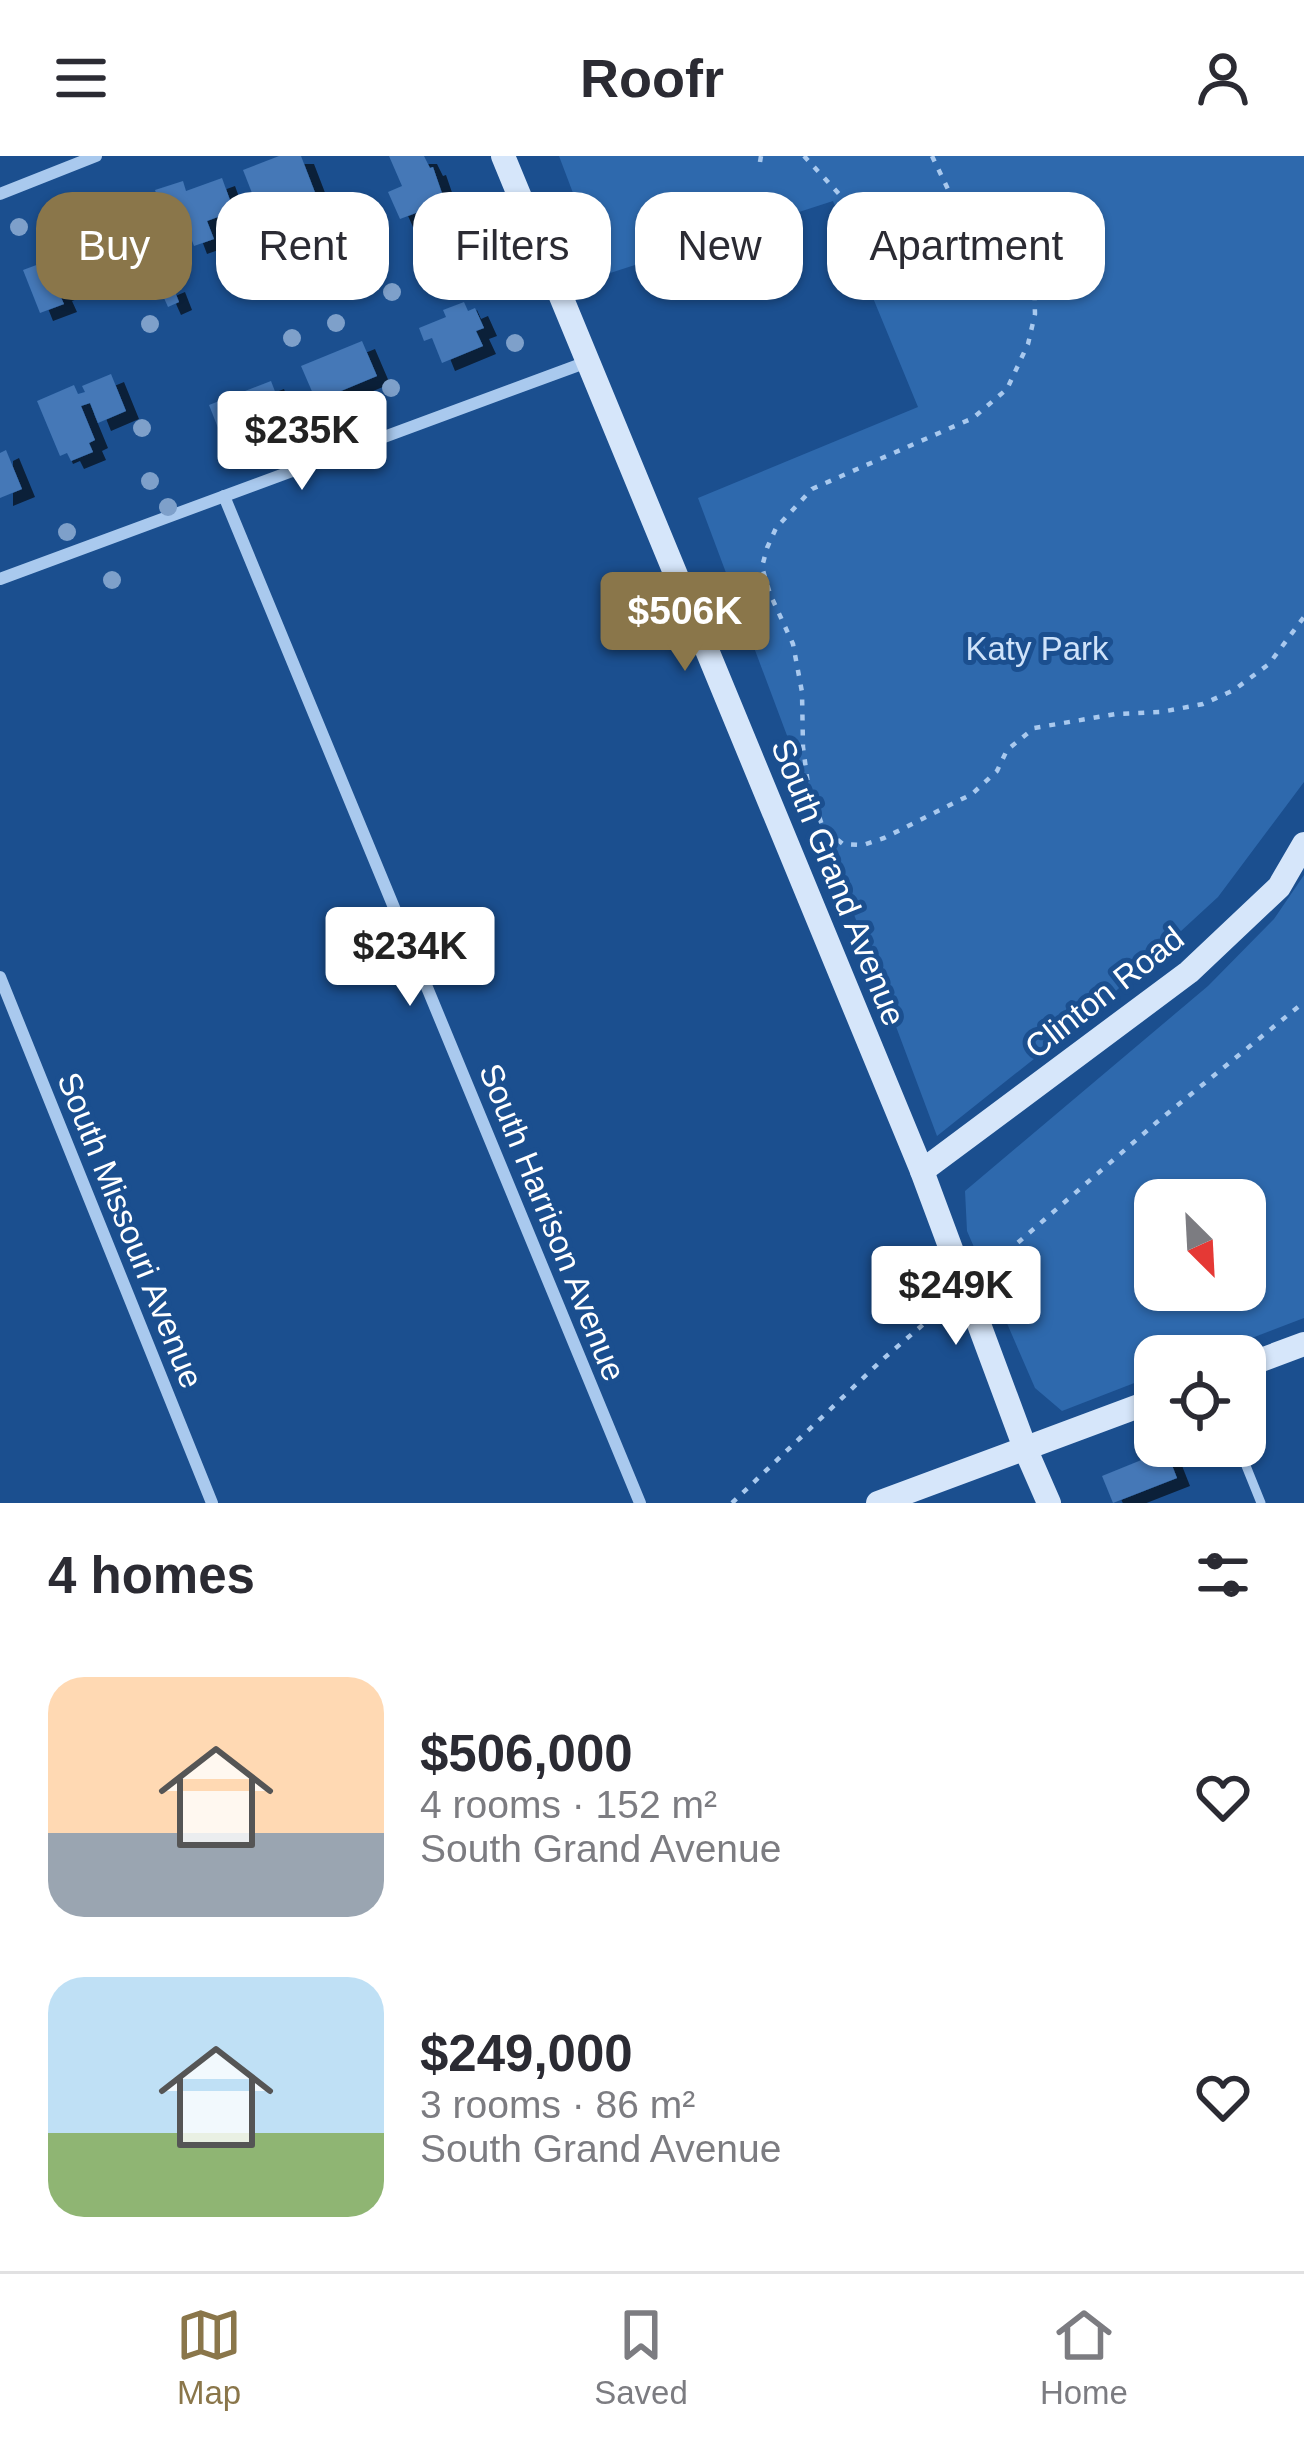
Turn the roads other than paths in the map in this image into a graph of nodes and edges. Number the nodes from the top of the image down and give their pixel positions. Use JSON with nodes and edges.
{"nodes":[{"id":1,"x":97,"y":156,"type":"edge"},
{"id":2,"x":503,"y":156,"type":"edge"},
{"id":3,"x":0,"y":194,"type":"edge"},
{"id":4,"x":587,"y":362,"type":"junction"},
{"id":5,"x":224,"y":496,"type":"junction"},
{"id":6,"x":0,"y":579,"type":"edge"},
{"id":7,"x":1304,"y":844,"type":"edge"},
{"id":8,"x":1,"y":982,"type":"edge"},
{"id":9,"x":922,"y":1171,"type":"junction"},
{"id":10,"x":1304,"y":1344,"type":"edge"},
{"id":11,"x":1266,"y":1358,"type":"edge"},
{"id":12,"x":1134,"y":1408,"type":"edge"},
{"id":13,"x":1025,"y":1448,"type":"junction"},
{"id":14,"x":1246,"y":1467,"type":"edge"},
{"id":15,"x":212,"y":1503,"type":"edge"},
{"id":16,"x":640,"y":1503,"type":"edge"},
{"id":17,"x":878,"y":1503,"type":"edge"},
{"id":18,"x":1049,"y":1503,"type":"edge"},
{"id":19,"x":1261,"y":1503,"type":"edge"}],
"edges":[{"from":1,"to":3,"type":"street"},
{"from":2,"to":4,"type":"street","name":"South Grand Avenue"},
{"from":4,"to":5,"type":"street"},
{"from":4,"to":9,"type":"street","name":"South Grand Avenue"},
{"from":5,"to":6,"type":"street"},
{"from":5,"to":16,"type":"street","name":"South Harrison Avenue"},
{"from":7,"to":9,"type":"street","name":"Clinton Road"},
{"from":8,"to":15,"type":"street","name":"South Missouri Avenue"},
{"from":9,"to":13,"type":"street","name":"South Grand Avenue"},
{"from":10,"to":11,"type":"street"},
{"from":12,"to":13,"type":"street"},
{"from":13,"to":17,"type":"street"},
{"from":13,"to":18,"type":"street","name":"South Grand Avenue"},
{"from":14,"to":19,"type":"lane"}]}
